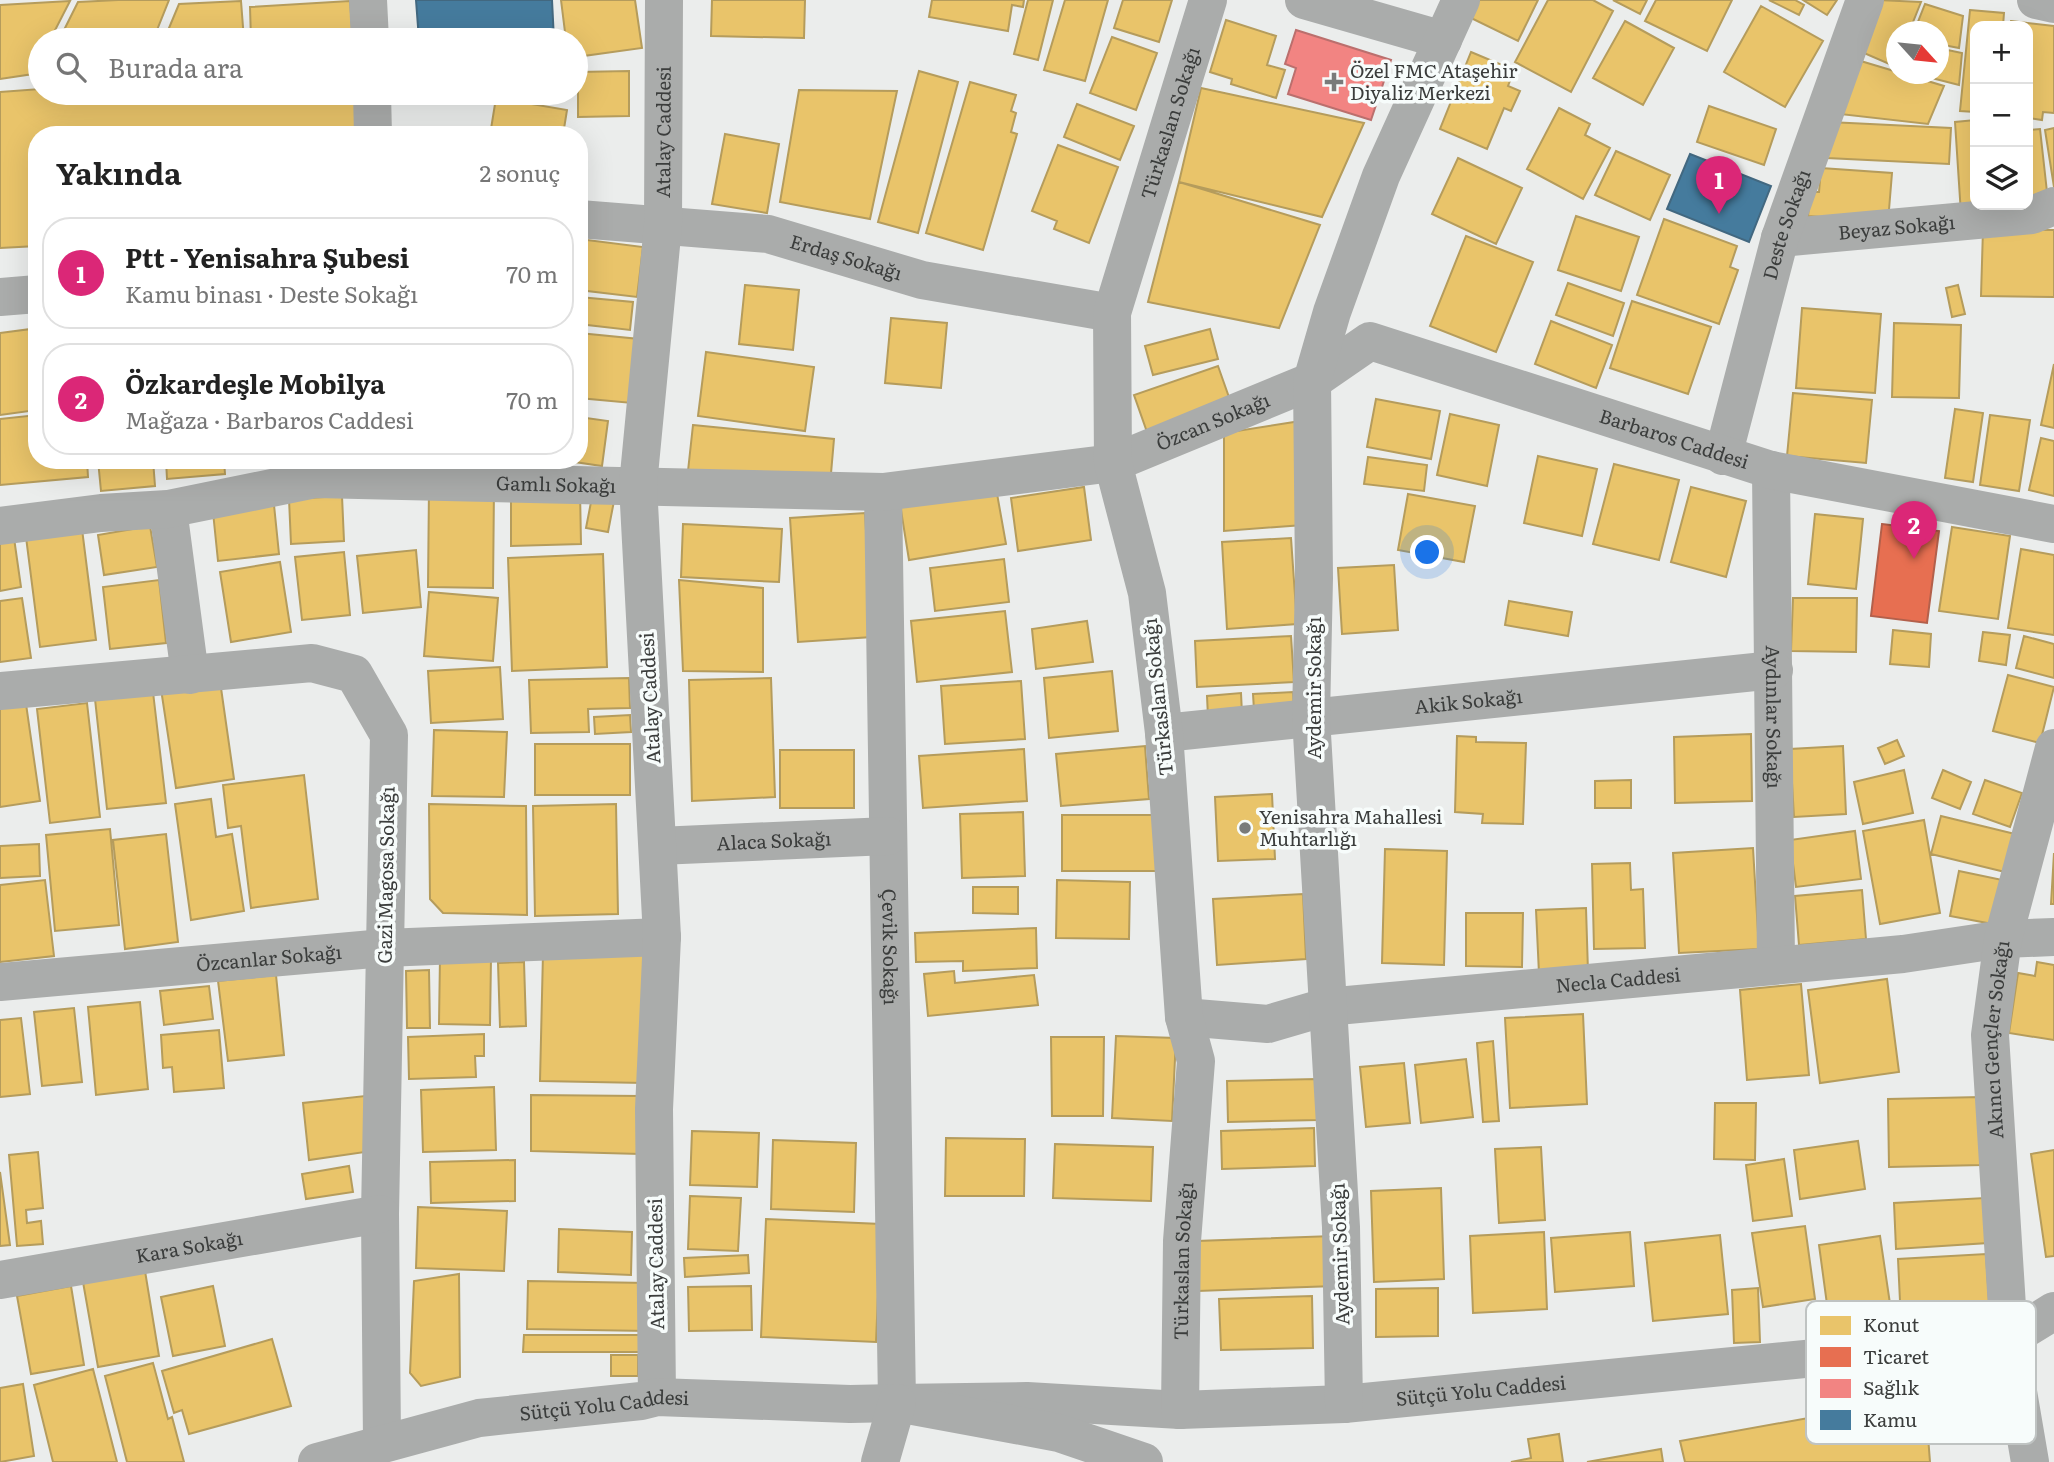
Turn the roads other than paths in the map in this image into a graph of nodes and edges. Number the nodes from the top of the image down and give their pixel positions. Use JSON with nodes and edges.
{"nodes":[{"id":1,"x":368,"y":0,"type":"edge"},
{"id":2,"x":664,"y":0,"type":"edge"},
{"id":3,"x":1208,"y":0,"type":"edge"},
{"id":4,"x":1304,"y":0,"type":"edge"},
{"id":5,"x":1461,"y":0,"type":"edge"},
{"id":6,"x":1865,"y":0,"type":"edge"},
{"id":7,"x":2036,"y":0,"type":"edge"},
{"id":8,"x":2054,"y":4,"type":"edge"},
{"id":9,"x":369,"y":28,"type":"edge"},
{"id":10,"x":1443,"y":40,"type":"junction"},
{"id":11,"x":372,"y":105,"type":"edge"},
{"id":12,"x":373,"y":126,"type":"edge"},
{"id":13,"x":2054,"y":206,"type":"edge"},
{"id":14,"x":588,"y":220,"type":"edge"},
{"id":15,"x":663,"y":225,"type":"junction"},
{"id":16,"x":1780,"y":238,"type":"junction"},
{"id":17,"x":28,"y":295,"type":"edge"},
{"id":18,"x":0,"y":297,"type":"edge"},
{"id":19,"x":1111,"y":313,"type":"junction"},
{"id":20,"x":1312,"y":381,"type":"junction"},
{"id":21,"x":1723,"y":456,"type":"junction"},
{"id":22,"x":1113,"y":463,"type":"junction"},
{"id":23,"x":315,"y":470,"type":"edge"},
{"id":24,"x":1771,"y":470,"type":"junction"},
{"id":25,"x":638,"y":485,"type":"junction"},
{"id":26,"x":883,"y":492,"type":"junction"},
{"id":27,"x":168,"y":509,"type":"junction"},
{"id":28,"x":2054,"y":524,"type":"edge"},
{"id":29,"x":0,"y":526,"type":"edge"},
{"id":30,"x":1774,"y":670,"type":"junction"},
{"id":31,"x":190,"y":675,"type":"junction"},
{"id":32,"x":0,"y":691,"type":"edge"},
{"id":33,"x":1311,"y":717,"type":"junction"},
{"id":34,"x":1164,"y":733,"type":"junction"},
{"id":35,"x":2054,"y":748,"type":"edge"},
{"id":36,"x":888,"y":836,"type":"junction"},
{"id":37,"x":658,"y":846,"type":"junction"},
{"id":38,"x":662,"y":937,"type":"junction"},
{"id":39,"x":2054,"y":937,"type":"edge"},
{"id":40,"x":2003,"y":939,"type":"junction"},
{"id":41,"x":384,"y":948,"type":"junction"},
{"id":42,"x":1776,"y":963,"type":"junction"},
{"id":43,"x":0,"y":982,"type":"edge"},
{"id":44,"x":1326,"y":1007,"type":"junction"},
{"id":45,"x":1184,"y":1017,"type":"junction"},
{"id":46,"x":380,"y":1214,"type":"junction"},
{"id":47,"x":0,"y":1280,"type":"edge"},
{"id":48,"x":2007,"y":1301,"type":"edge"},
{"id":49,"x":2054,"y":1311,"type":"edge"},
{"id":50,"x":2036,"y":1322,"type":"edge"},
{"id":51,"x":1806,"y":1359,"type":"edge"},
{"id":52,"x":657,"y":1397,"type":"junction"},
{"id":53,"x":897,"y":1403,"type":"junction"},
{"id":54,"x":1344,"y":1404,"type":"junction"},
{"id":55,"x":1180,"y":1410,"type":"junction"},
{"id":56,"x":382,"y":1442,"type":"junction"},
{"id":57,"x":2027,"y":1444,"type":"edge"},
{"id":58,"x":317,"y":1462,"type":"edge"},
{"id":59,"x":880,"y":1462,"type":"edge"},
{"id":60,"x":1144,"y":1462,"type":"edge"},
{"id":61,"x":2030,"y":1462,"type":"edge"}],
"edges":[{"from":1,"to":9,"type":"street"},
{"from":2,"to":15,"type":"street","name":"Atalay Caddesi"},
{"from":3,"to":19,"type":"street","name":"Türkaslan Sokağı"},
{"from":4,"to":10,"type":"street"},
{"from":5,"to":10,"type":"street","name":"Aydemir Sokağı"},
{"from":6,"to":16,"type":"street","name":"Deste Sokağı"},
{"from":7,"to":8,"type":"street"},
{"from":10,"to":20,"type":"street","name":"Aydemir Sokağı"},
{"from":11,"to":12,"type":"street"},
{"from":13,"to":16,"type":"street","name":"Beyaz Sokağı"},
{"from":14,"to":15,"type":"street","name":"Erdaş Sokağı"},
{"from":15,"to":19,"type":"street","name":"Erdaş Sokağı"},
{"from":15,"to":25,"type":"street","name":"Atalay Caddesi"},
{"from":16,"to":21,"type":"street","name":"Deste Sokağı"},
{"from":17,"to":18,"type":"street"},
{"from":19,"to":22,"type":"street","name":"Türkaslan Sokağı"},
{"from":20,"to":21,"type":"street","name":"Barbaros Caddesi"},
{"from":20,"to":22,"type":"street","name":"Özcan Sokağı"},
{"from":20,"to":33,"type":"street","name":"Aydemir Sokağı"},
{"from":21,"to":24,"type":"street","name":"Barbaros Caddesi"},
{"from":22,"to":26,"type":"street","name":"Gamlı Sokağı"},
{"from":22,"to":34,"type":"street","name":"Türkaslan Sokağı"},
{"from":23,"to":25,"type":"street","name":"Gamlı Sokağı"},
{"from":23,"to":27,"type":"street","name":"Gamlı Sokağı"},
{"from":24,"to":28,"type":"street","name":"Barbaros Caddesi"},
{"from":24,"to":30,"type":"street","name":"Aydınlar Sokağı"},
{"from":25,"to":26,"type":"street","name":"Gamlı Sokağı"},
{"from":25,"to":37,"type":"street","name":"Atalay Caddesi"},
{"from":26,"to":36,"type":"street","name":"Çevik Sokağı"},
{"from":27,"to":29,"type":"street","name":"Gamlı Sokağı"},
{"from":27,"to":31,"type":"street"},
{"from":30,"to":33,"type":"street","name":"Akik Sokağı"},
{"from":30,"to":42,"type":"street","name":"Aydınlar Sokağı"},
{"from":31,"to":32,"type":"street","name":"Gazi Magosa Sokağı"},
{"from":31,"to":41,"type":"street","name":"Gazi Magosa Sokağı"},
{"from":33,"to":34,"type":"street","name":"Akik Sokağı"},
{"from":33,"to":44,"type":"street","name":"Aydemir Sokağı"},
{"from":34,"to":45,"type":"street","name":"Türkaslan Sokağı"},
{"from":35,"to":40,"type":"street","name":"Akıncı Gençler Sokağı"},
{"from":36,"to":37,"type":"street","name":"Alaca Sokağı"},
{"from":36,"to":53,"type":"street","name":"Çevik Sokağı"},
{"from":37,"to":38,"type":"street","name":"Atalay Caddesi"},
{"from":38,"to":41,"type":"street","name":"Özcanlar Sokağı"},
{"from":38,"to":52,"type":"street","name":"Atalay Caddesi"},
{"from":39,"to":40,"type":"street","name":"Necla Caddesi"},
{"from":40,"to":42,"type":"street","name":"Necla Caddesi"},
{"from":40,"to":48,"type":"street","name":"Akıncı Gençler Sokağı"},
{"from":41,"to":43,"type":"street","name":"Özcanlar Sokağı"},
{"from":41,"to":46,"type":"street","name":"Gazi Magosa Sokağı"},
{"from":42,"to":44,"type":"street","name":"Necla Caddesi"},
{"from":44,"to":45,"type":"street","name":"Necla Caddesi"},
{"from":44,"to":54,"type":"street","name":"Aydemir Sokağı"},
{"from":45,"to":55,"type":"street","name":"Türkaslan Sokağı"},
{"from":46,"to":47,"type":"street","name":"Kara Sokağı"},
{"from":46,"to":56,"type":"street","name":"Gazi Magosa Sokağı"},
{"from":49,"to":50,"type":"street","name":"Sütçü Yolu Caddesi"},
{"from":51,"to":54,"type":"street","name":"Sütçü Yolu Caddesi"},
{"from":52,"to":53,"type":"street","name":"Sütçü Yolu Caddesi"},
{"from":52,"to":56,"type":"street","name":"Sütçü Yolu Caddesi"},
{"from":53,"to":55,"type":"street","name":"Sütçü Yolu Caddesi"},
{"from":53,"to":59,"type":"street","name":"Çevik Sokağı"},
{"from":53,"to":60,"type":"street","name":"Sütçü Yolu Caddesi"},
{"from":54,"to":55,"type":"street","name":"Sütçü Yolu Caddesi"},
{"from":56,"to":58,"type":"street","name":"Sütçü Yolu Caddesi"},
{"from":57,"to":61,"type":"street","name":"Akıncı Gençler Sokağı"}]}
